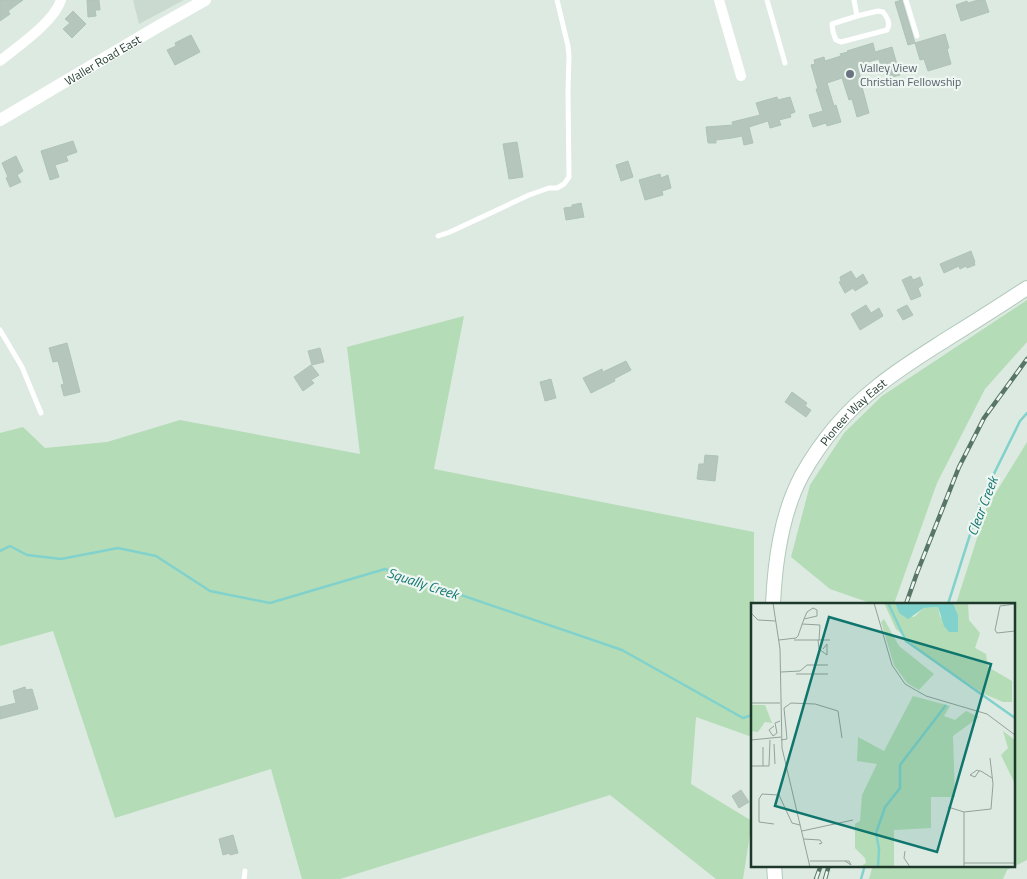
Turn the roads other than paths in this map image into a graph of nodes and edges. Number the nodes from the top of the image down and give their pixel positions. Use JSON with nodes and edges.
{"nodes":[{"id":1,"x":62,"y":0,"type":"edge"},
{"id":2,"x":205,"y":0,"type":"edge"},
{"id":3,"x":557,"y":0,"type":"edge"},
{"id":4,"x":719,"y":0,"type":"edge"},
{"id":5,"x":767,"y":0,"type":"edge"},
{"id":6,"x":854,"y":0,"type":"edge"},
{"id":7,"x":906,"y":0,"type":"edge"},
{"id":8,"x":857,"y":16,"type":"junction"},
{"id":9,"x":917,"y":36,"type":"dead end"},
{"id":10,"x":0,"y":61,"type":"edge"},
{"id":11,"x":785,"y":63,"type":"dead end"},
{"id":12,"x":741,"y":76,"type":"dead end"},
{"id":13,"x":0,"y":120,"type":"edge"},
{"id":14,"x":438,"y":236,"type":"dead end"},
{"id":15,"x":1027,"y":288,"type":"edge"},
{"id":16,"x":0,"y":330,"type":"edge"},
{"id":17,"x":41,"y":412,"type":"dead end"},
{"id":18,"x":773,"y":603,"type":"edge"},
{"id":19,"x":774,"y":866,"type":"edge"},
{"id":20,"x":245,"y":871,"type":"dead end"},
{"id":21,"x":244,"y":879,"type":"edge"},
{"id":22,"x":774,"y":879,"type":"edge"}],
"edges":[{"from":1,"to":10,"type":"street"},
{"from":2,"to":13,"type":"street","name":"Waller Road East"},
{"from":3,"to":14,"type":"lane"},
{"from":4,"to":12,"type":"street"},
{"from":5,"to":11,"type":"lane"},
{"from":6,"to":8,"type":"lane"},
{"from":7,"to":9,"type":"lane"},
{"from":8,"to":8,"type":"lane"},
{"from":15,"to":18,"type":"main road","name":"Pioneer Way East"},
{"from":16,"to":17,"type":"lane"},
{"from":19,"to":22,"type":"main road"},
{"from":20,"to":21,"type":"lane"}]}
